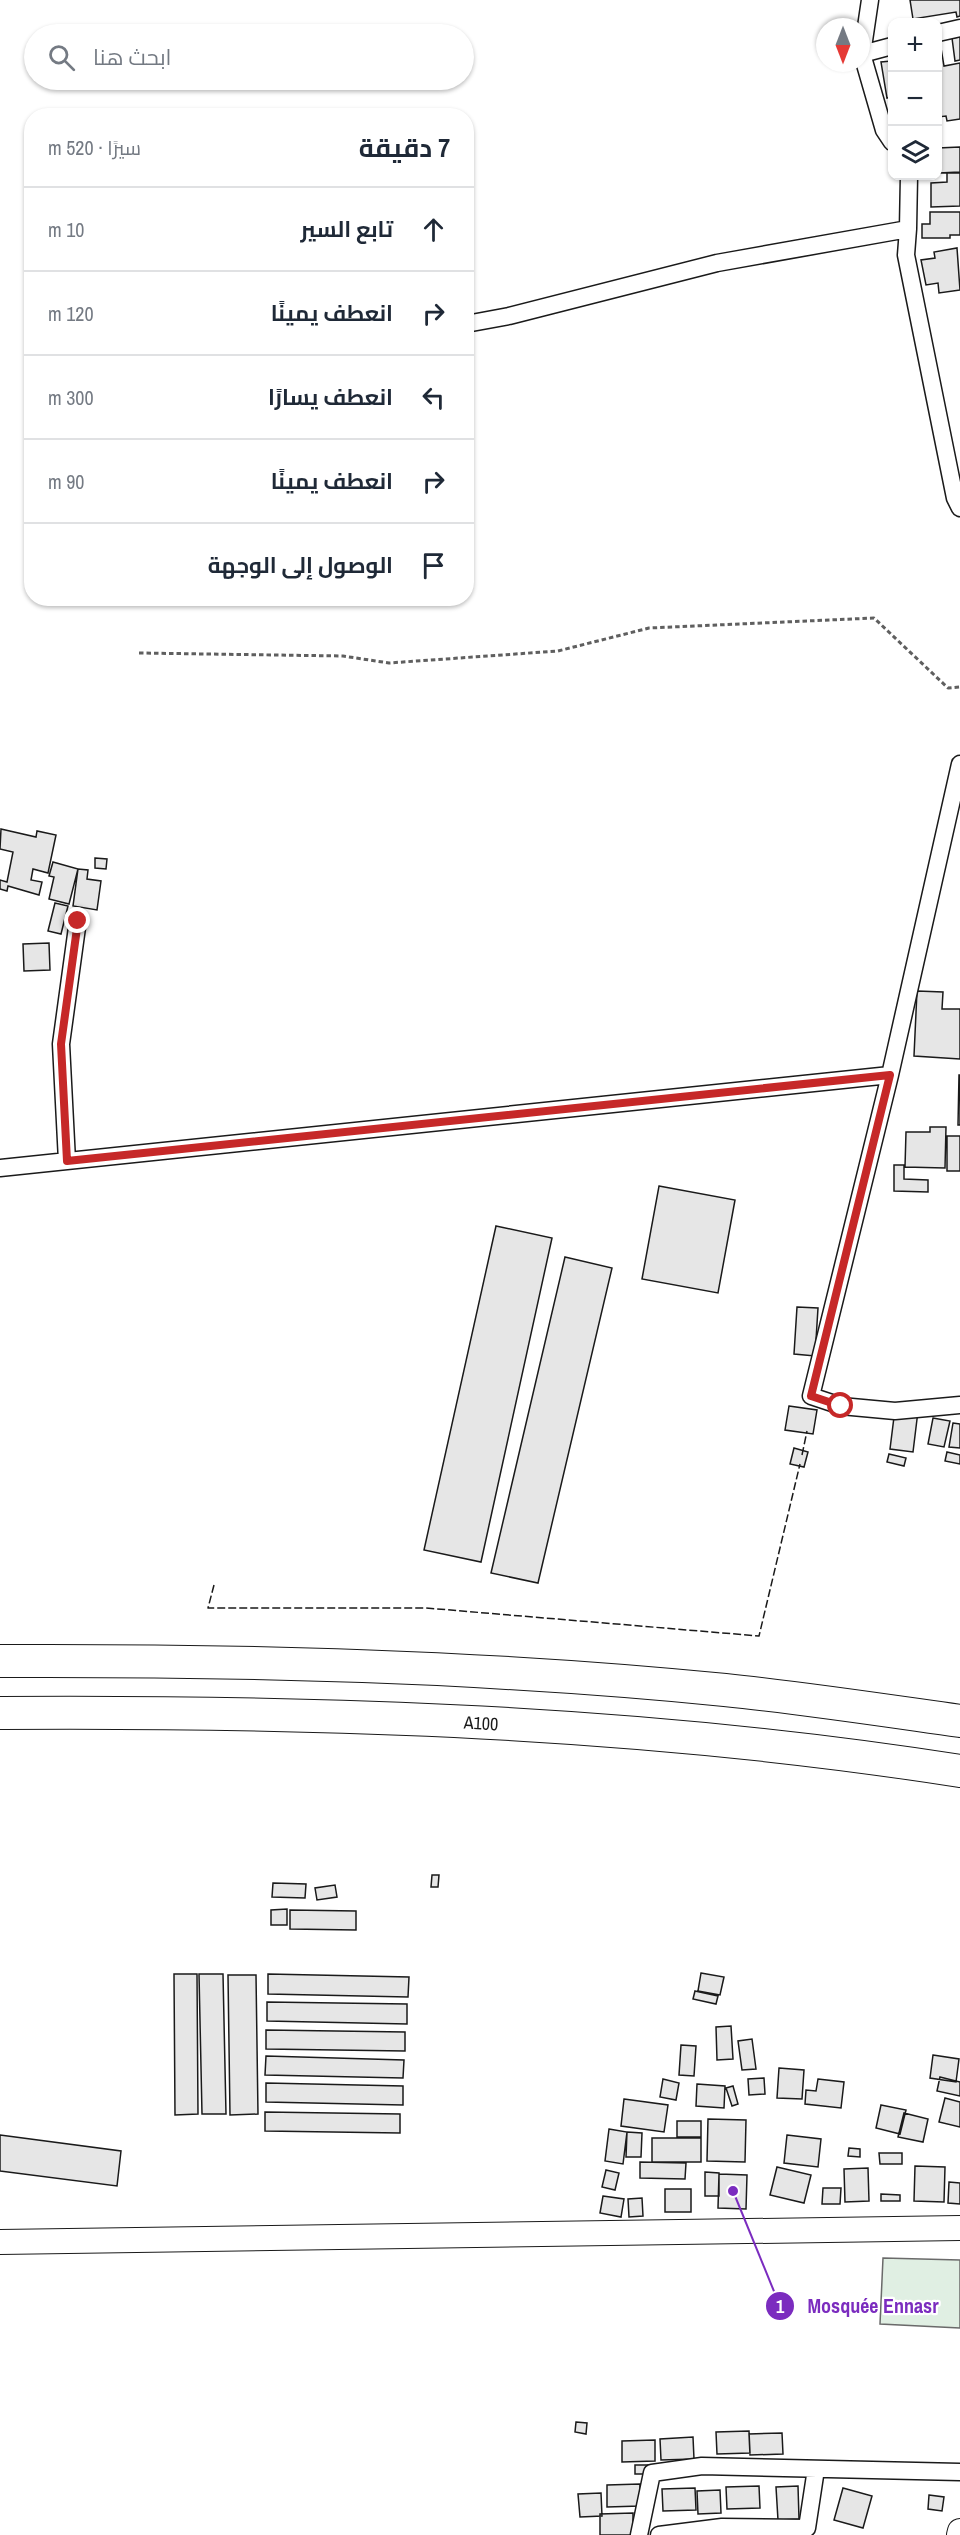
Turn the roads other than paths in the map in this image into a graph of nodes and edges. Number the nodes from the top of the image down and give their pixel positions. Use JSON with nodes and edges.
{"nodes":[{"id":1,"x":870,"y":0,"type":"edge"},
{"id":2,"x":867,"y":18,"type":"edge"},
{"id":3,"x":960,"y":28,"type":"edge"},
{"id":4,"x":942,"y":32,"type":"edge"},
{"id":5,"x":888,"y":47,"type":"edge"},
{"id":6,"x":870,"y":52,"type":"edge"},
{"id":7,"x":867,"y":72,"type":"edge"},
{"id":8,"x":888,"y":136,"type":"edge"},
{"id":9,"x":909,"y":180,"type":"edge"},
{"id":10,"x":908,"y":229,"type":"junction"},
{"id":11,"x":474,"y":323,"type":"edge"},
{"id":12,"x":958,"y":500,"type":"edge"},
{"id":13,"x":960,"y":764,"type":"edge"},
{"id":14,"x":78,"y":921,"type":"dead end"},
{"id":15,"x":890,"y":1075,"type":"junction"},
{"id":16,"x":67,"y":1161,"type":"junction"},
{"id":17,"x":0,"y":1168,"type":"edge"},
{"id":18,"x":960,"y":1406,"type":"edge"},
{"id":19,"x":0,"y":1661,"type":"edge"},
{"id":20,"x":0,"y":1713,"type":"edge"},
{"id":21,"x":960,"y":1721,"type":"edge"},
{"id":22,"x":960,"y":1771,"type":"edge"},
{"id":23,"x":960,"y":2228,"type":"edge"},
{"id":24,"x":0,"y":2242,"type":"edge"},
{"id":25,"x":816,"y":2469,"type":"junction"},
{"id":26,"x":960,"y":2472,"type":"edge"},
{"id":27,"x":639,"y":2535,"type":"edge"},
{"id":28,"x":659,"y":2535,"type":"edge"}],
"edges":[{"from":1,"to":2,"type":"street"},
{"from":3,"to":4,"type":"street"},
{"from":5,"to":6,"type":"street"},
{"from":7,"to":8,"type":"street"},
{"from":9,"to":10,"type":"street"},
{"from":10,"to":11,"type":"street"},
{"from":10,"to":12,"type":"street"},
{"from":13,"to":15,"type":"street"},
{"from":14,"to":16,"type":"street"},
{"from":15,"to":16,"type":"street"},
{"from":15,"to":18,"type":"street"},
{"from":16,"to":17,"type":"street"},
{"from":19,"to":21,"type":"highway"},
{"from":20,"to":22,"type":"highway","name":"A100","number":"A100"},
{"from":23,"to":24,"type":"street"},
{"from":25,"to":26,"type":"street"},
{"from":25,"to":27,"type":"street"},
{"from":25,"to":28,"type":"street"}]}
